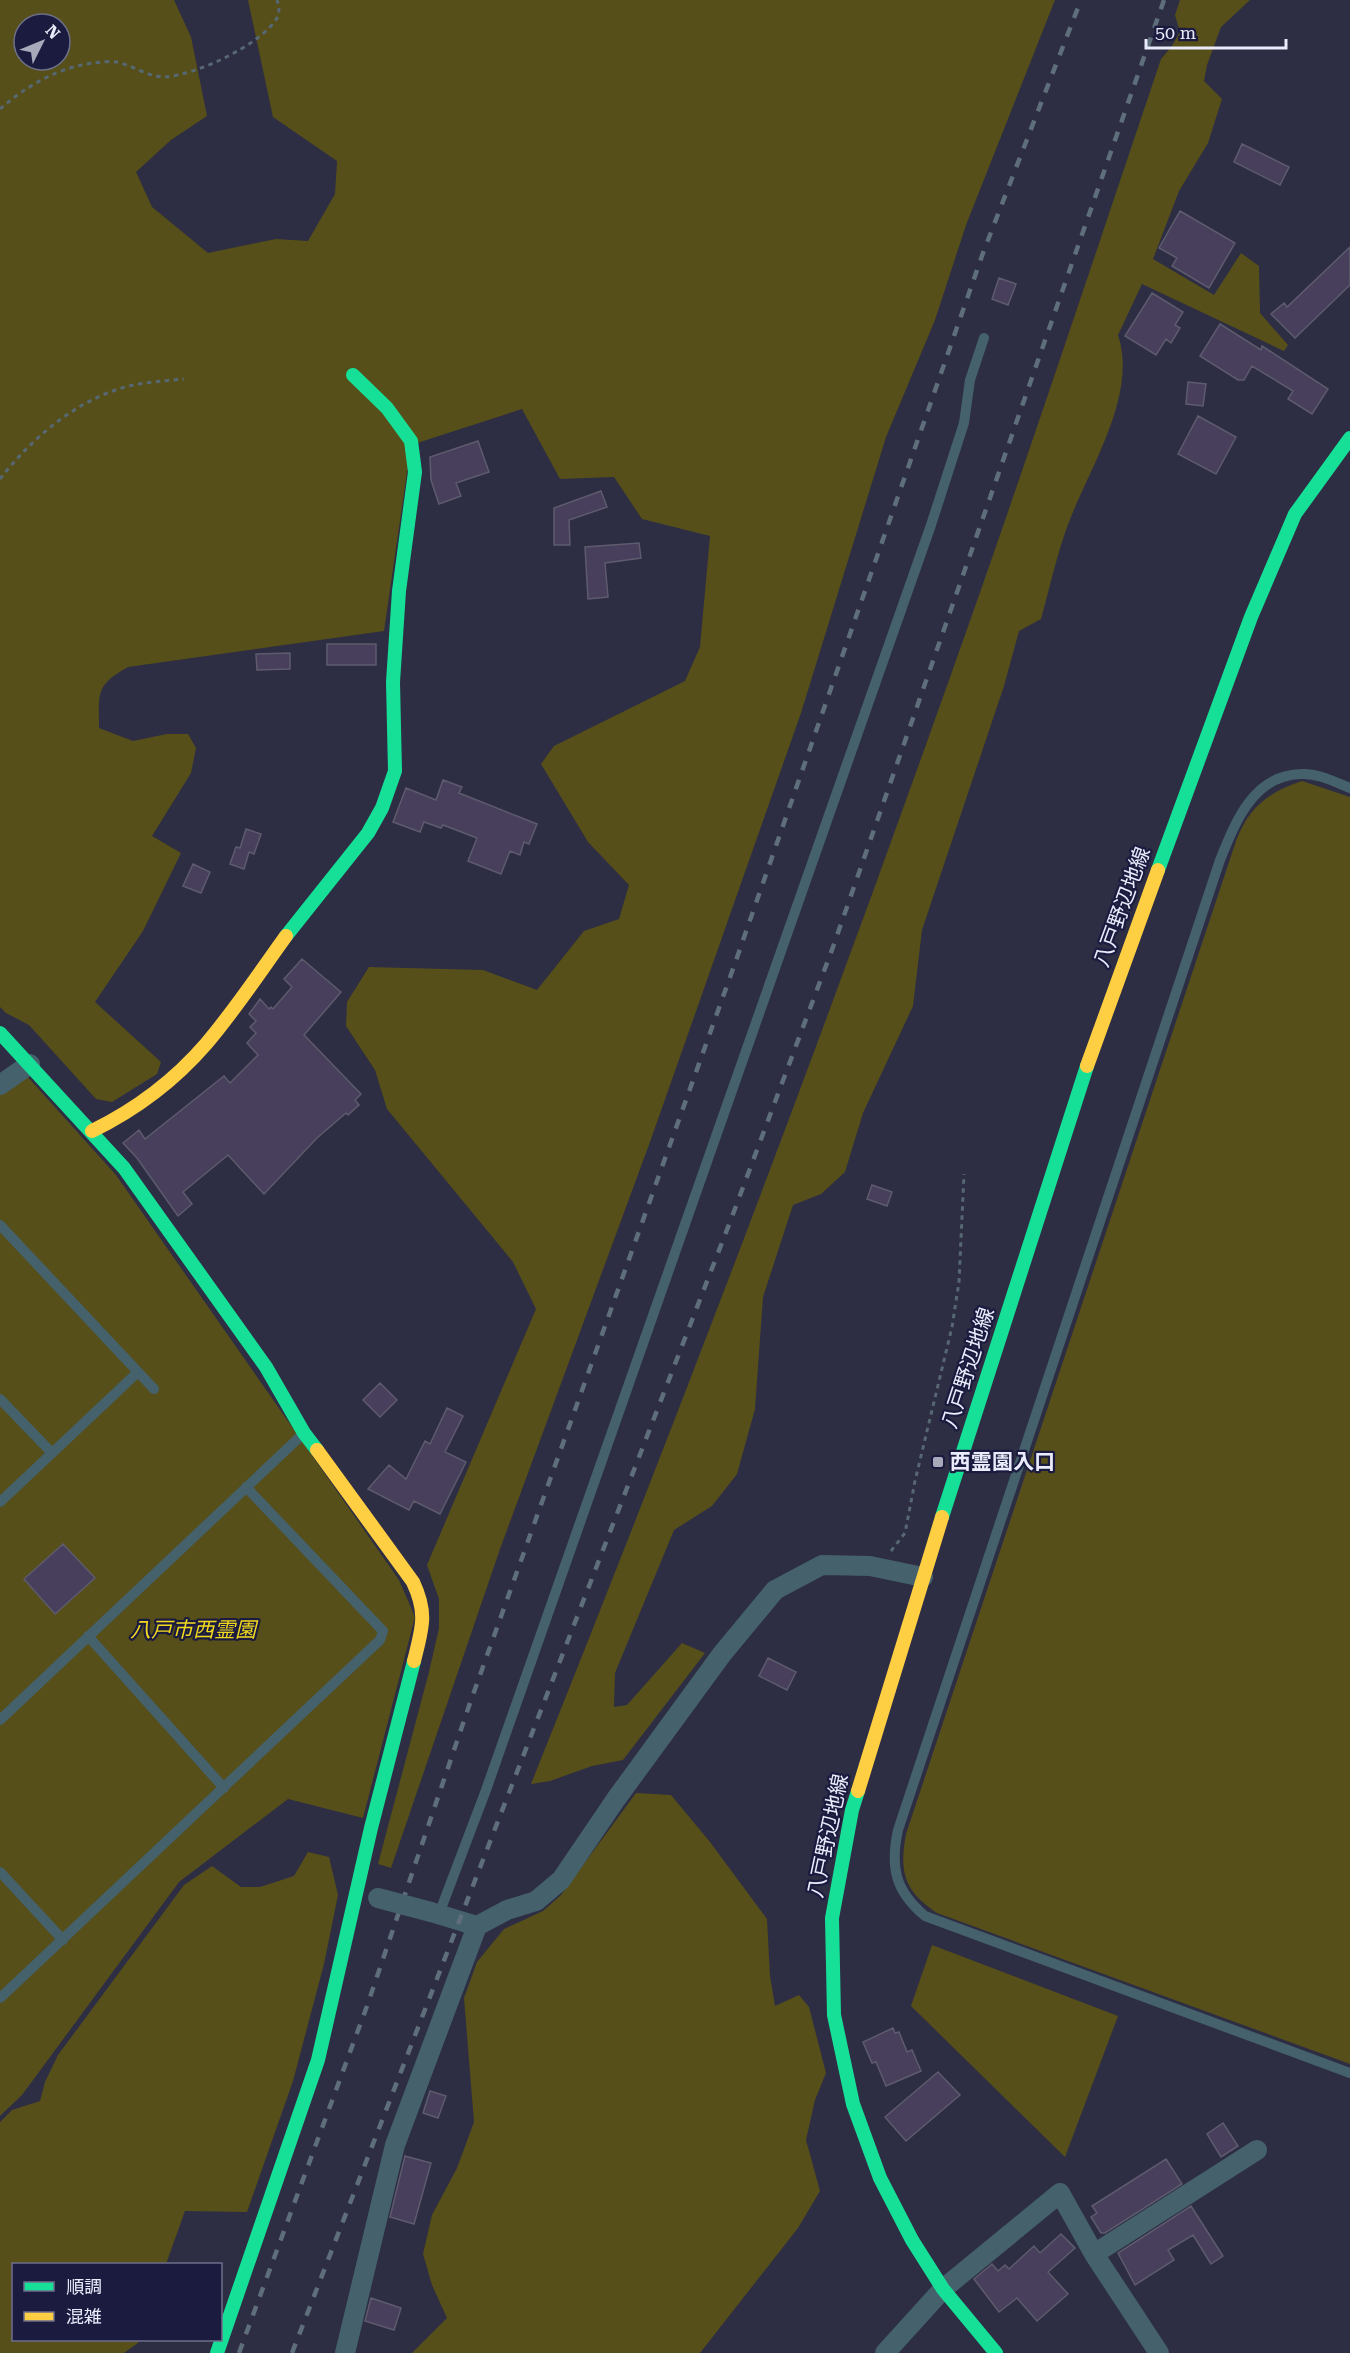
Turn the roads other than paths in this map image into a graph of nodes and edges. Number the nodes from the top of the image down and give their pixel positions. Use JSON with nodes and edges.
{"nodes":[{"id":1,"x":984,"y":338,"type":"dead end"},
{"id":2,"x":353,"y":375,"type":"dead end"},
{"id":3,"x":1350,"y":438,"type":"edge"},
{"id":4,"x":1350,"y":788,"type":"edge"},
{"id":5,"x":0,"y":1033,"type":"edge"},
{"id":6,"x":30,"y":1064,"type":"junction"},
{"id":7,"x":0,"y":1085,"type":"edge"},
{"id":8,"x":92,"y":1131,"type":"junction"},
{"id":9,"x":0,"y":1225,"type":"edge"},
{"id":10,"x":138,"y":1372,"type":"junction"},
{"id":11,"x":154,"y":1389,"type":"dead end"},
{"id":12,"x":0,"y":1399,"type":"edge"},
{"id":13,"x":304,"y":1433,"type":"junction"},
{"id":14,"x":52,"y":1453,"type":"junction"},
{"id":15,"x":246,"y":1487,"type":"junction"},
{"id":16,"x":0,"y":1502,"type":"edge"},
{"id":17,"x":923,"y":1576,"type":"junction"},
{"id":18,"x":88,"y":1636,"type":"junction"},
{"id":19,"x":0,"y":1720,"type":"edge"},
{"id":20,"x":224,"y":1788,"type":"junction"},
{"id":21,"x":0,"y":1872,"type":"edge"},
{"id":22,"x":356,"y":1892,"type":"junction"},
{"id":23,"x":435,"y":1913,"type":"junction"},
{"id":24,"x":477,"y":1926,"type":"junction"},
{"id":25,"x":63,"y":1940,"type":"junction"},
{"id":26,"x":0,"y":1998,"type":"edge"},
{"id":27,"x":1350,"y":2073,"type":"edge"},
{"id":28,"x":1257,"y":2150,"type":"dead end"},
{"id":29,"x":1094,"y":2254,"type":"junction"},
{"id":30,"x":943,"y":2289,"type":"junction"},
{"id":31,"x":222,"y":2338,"type":"edge"},
{"id":32,"x":345,"y":2353,"type":"edge"},
{"id":33,"x":885,"y":2353,"type":"edge"},
{"id":34,"x":996,"y":2353,"type":"edge"},
{"id":35,"x":1159,"y":2353,"type":"edge"}],
"edges":[{"from":1,"to":23,"type":"lane"},
{"from":2,"to":8,"type":"street"},
{"from":3,"to":17,"type":"street","name":"八戸野辺地線"},
{"from":4,"to":27,"type":"lane"},
{"from":5,"to":6,"type":"street"},
{"from":6,"to":7,"type":"street"},
{"from":6,"to":8,"type":"street"},
{"from":8,"to":13,"type":"street"},
{"from":9,"to":10,"type":"lane"},
{"from":10,"to":11,"type":"lane"},
{"from":10,"to":14,"type":"lane"},
{"from":12,"to":14,"type":"lane"},
{"from":13,"to":15,"type":"lane"},
{"from":13,"to":22,"type":"street"},
{"from":14,"to":16,"type":"lane"},
{"from":15,"to":18,"type":"lane"},
{"from":15,"to":20,"type":"lane"},
{"from":17,"to":24,"type":"street"},
{"from":17,"to":30,"type":"street","name":"八戸野辺地線"},
{"from":18,"to":19,"type":"lane"},
{"from":18,"to":20,"type":"lane"},
{"from":20,"to":25,"type":"lane"},
{"from":21,"to":25,"type":"lane"},
{"from":22,"to":23,"type":"street","bridge":true},
{"from":22,"to":31,"type":"street"},
{"from":23,"to":24,"type":"street"},
{"from":24,"to":32,"type":"street"},
{"from":25,"to":26,"type":"lane"},
{"from":28,"to":29,"type":"street"},
{"from":29,"to":30,"type":"street"},
{"from":29,"to":35,"type":"street"},
{"from":30,"to":33,"type":"street"},
{"from":30,"to":34,"type":"street","name":"八戸野辺地線"}]}
